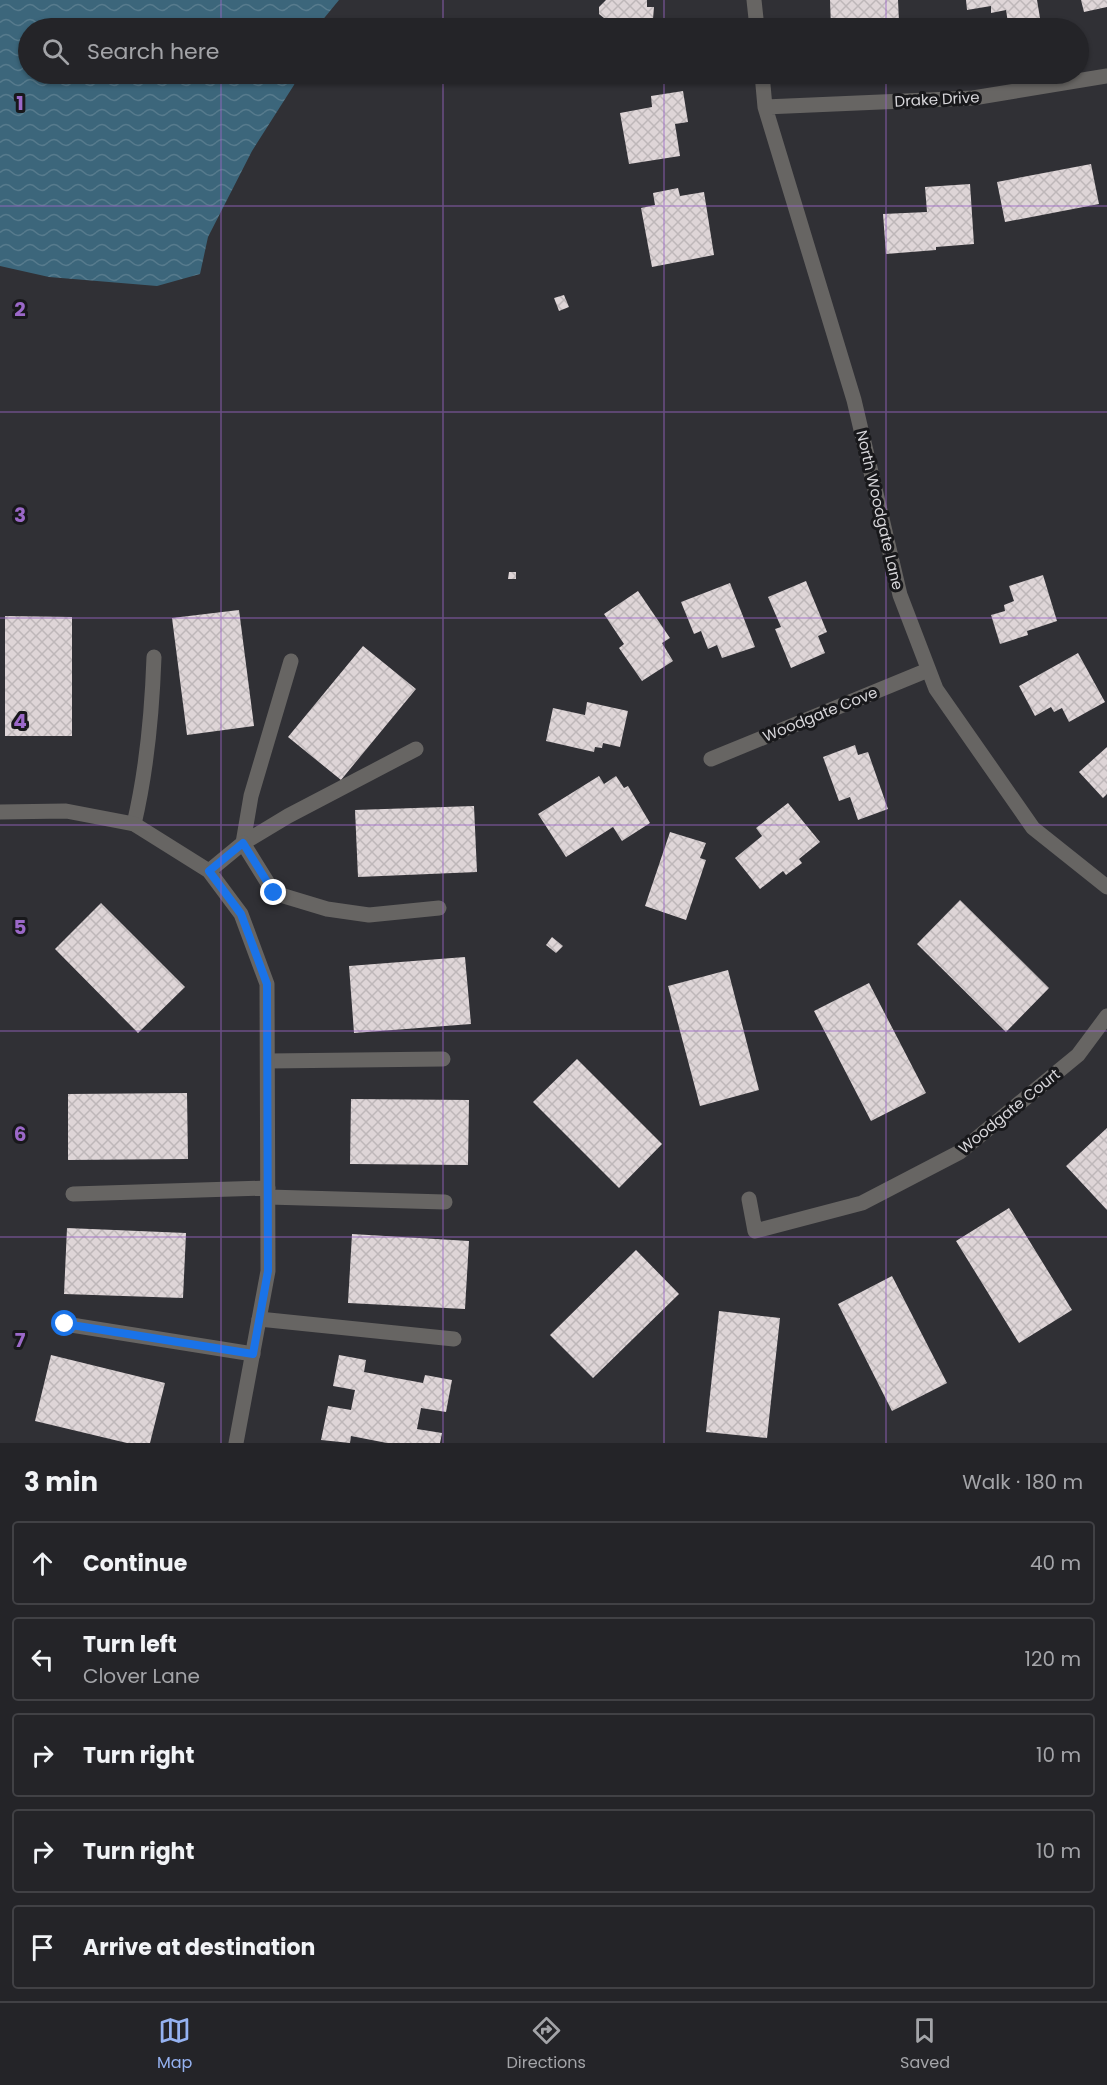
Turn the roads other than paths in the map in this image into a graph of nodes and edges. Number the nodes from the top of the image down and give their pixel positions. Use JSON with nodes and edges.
{"nodes":[{"id":1,"x":754,"y":0,"type":"edge"},
{"id":2,"x":756,"y":18,"type":"edge"},
{"id":3,"x":1107,"y":76,"type":"edge"},
{"id":4,"x":1089,"y":79,"type":"edge"},
{"id":5,"x":763,"y":84,"type":"edge"},
{"id":6,"x":1059,"y":84,"type":"edge"},
{"id":7,"x":765,"y":107,"type":"junction"},
{"id":8,"x":154,"y":657,"type":"dead end"},
{"id":9,"x":291,"y":661,"type":"dead end"},
{"id":10,"x":928,"y":669,"type":"junction"},
{"id":11,"x":416,"y":749,"type":"dead end"},
{"id":12,"x":711,"y":759,"type":"dead end"},
{"id":13,"x":0,"y":812,"type":"edge"},
{"id":14,"x":134,"y":824,"type":"junction"},
{"id":15,"x":243,"y":843,"type":"junction"},
{"id":16,"x":209,"y":871,"type":"junction"},
{"id":17,"x":1107,"y":887,"type":"edge"},
{"id":18,"x":439,"y":908,"type":"dead end"},
{"id":19,"x":1107,"y":1016,"type":"edge"},
{"id":20,"x":443,"y":1059,"type":"dead end"},
{"id":21,"x":268,"y":1061,"type":"junction"},
{"id":22,"x":268,"y":1193,"type":"junction"},
{"id":23,"x":73,"y":1194,"type":"dead end"},
{"id":24,"x":748,"y":1199,"type":"dead end"},
{"id":25,"x":446,"y":1202,"type":"dead end"},
{"id":26,"x":259,"y":1319,"type":"junction"},
{"id":27,"x":65,"y":1324,"type":"dead end"},
{"id":28,"x":454,"y":1339,"type":"dead end"},
{"id":29,"x":253,"y":1354,"type":"junction"},
{"id":30,"x":236,"y":1443,"type":"edge"}],
"edges":[{"from":1,"to":2,"type":"street"},
{"from":3,"to":4,"type":"street","name":"Drake Drive"},
{"from":5,"to":7,"type":"street","name":"North Woodgate Lane"},
{"from":6,"to":7,"type":"street","name":"Drake Drive"},
{"from":7,"to":10,"type":"street","name":"North Woodgate Lane"},
{"from":8,"to":14,"type":"street"},
{"from":9,"to":15,"type":"street"},
{"from":10,"to":12,"type":"street","name":"Woodgate Cove"},
{"from":10,"to":17,"type":"street","name":"North Woodgate Lane"},
{"from":11,"to":15,"type":"street"},
{"from":13,"to":14,"type":"street"},
{"from":14,"to":16,"type":"street"},
{"from":15,"to":16,"type":"street"},
{"from":15,"to":18,"type":"street"},
{"from":16,"to":21,"type":"street"},
{"from":19,"to":24,"type":"street","name":"Woodgate Court"},
{"from":20,"to":21,"type":"street"},
{"from":21,"to":22,"type":"street"},
{"from":22,"to":23,"type":"street"},
{"from":22,"to":25,"type":"street"},
{"from":22,"to":26,"type":"street"},
{"from":26,"to":28,"type":"street"},
{"from":26,"to":29,"type":"street"},
{"from":27,"to":29,"type":"street"},
{"from":29,"to":30,"type":"street"}]}
